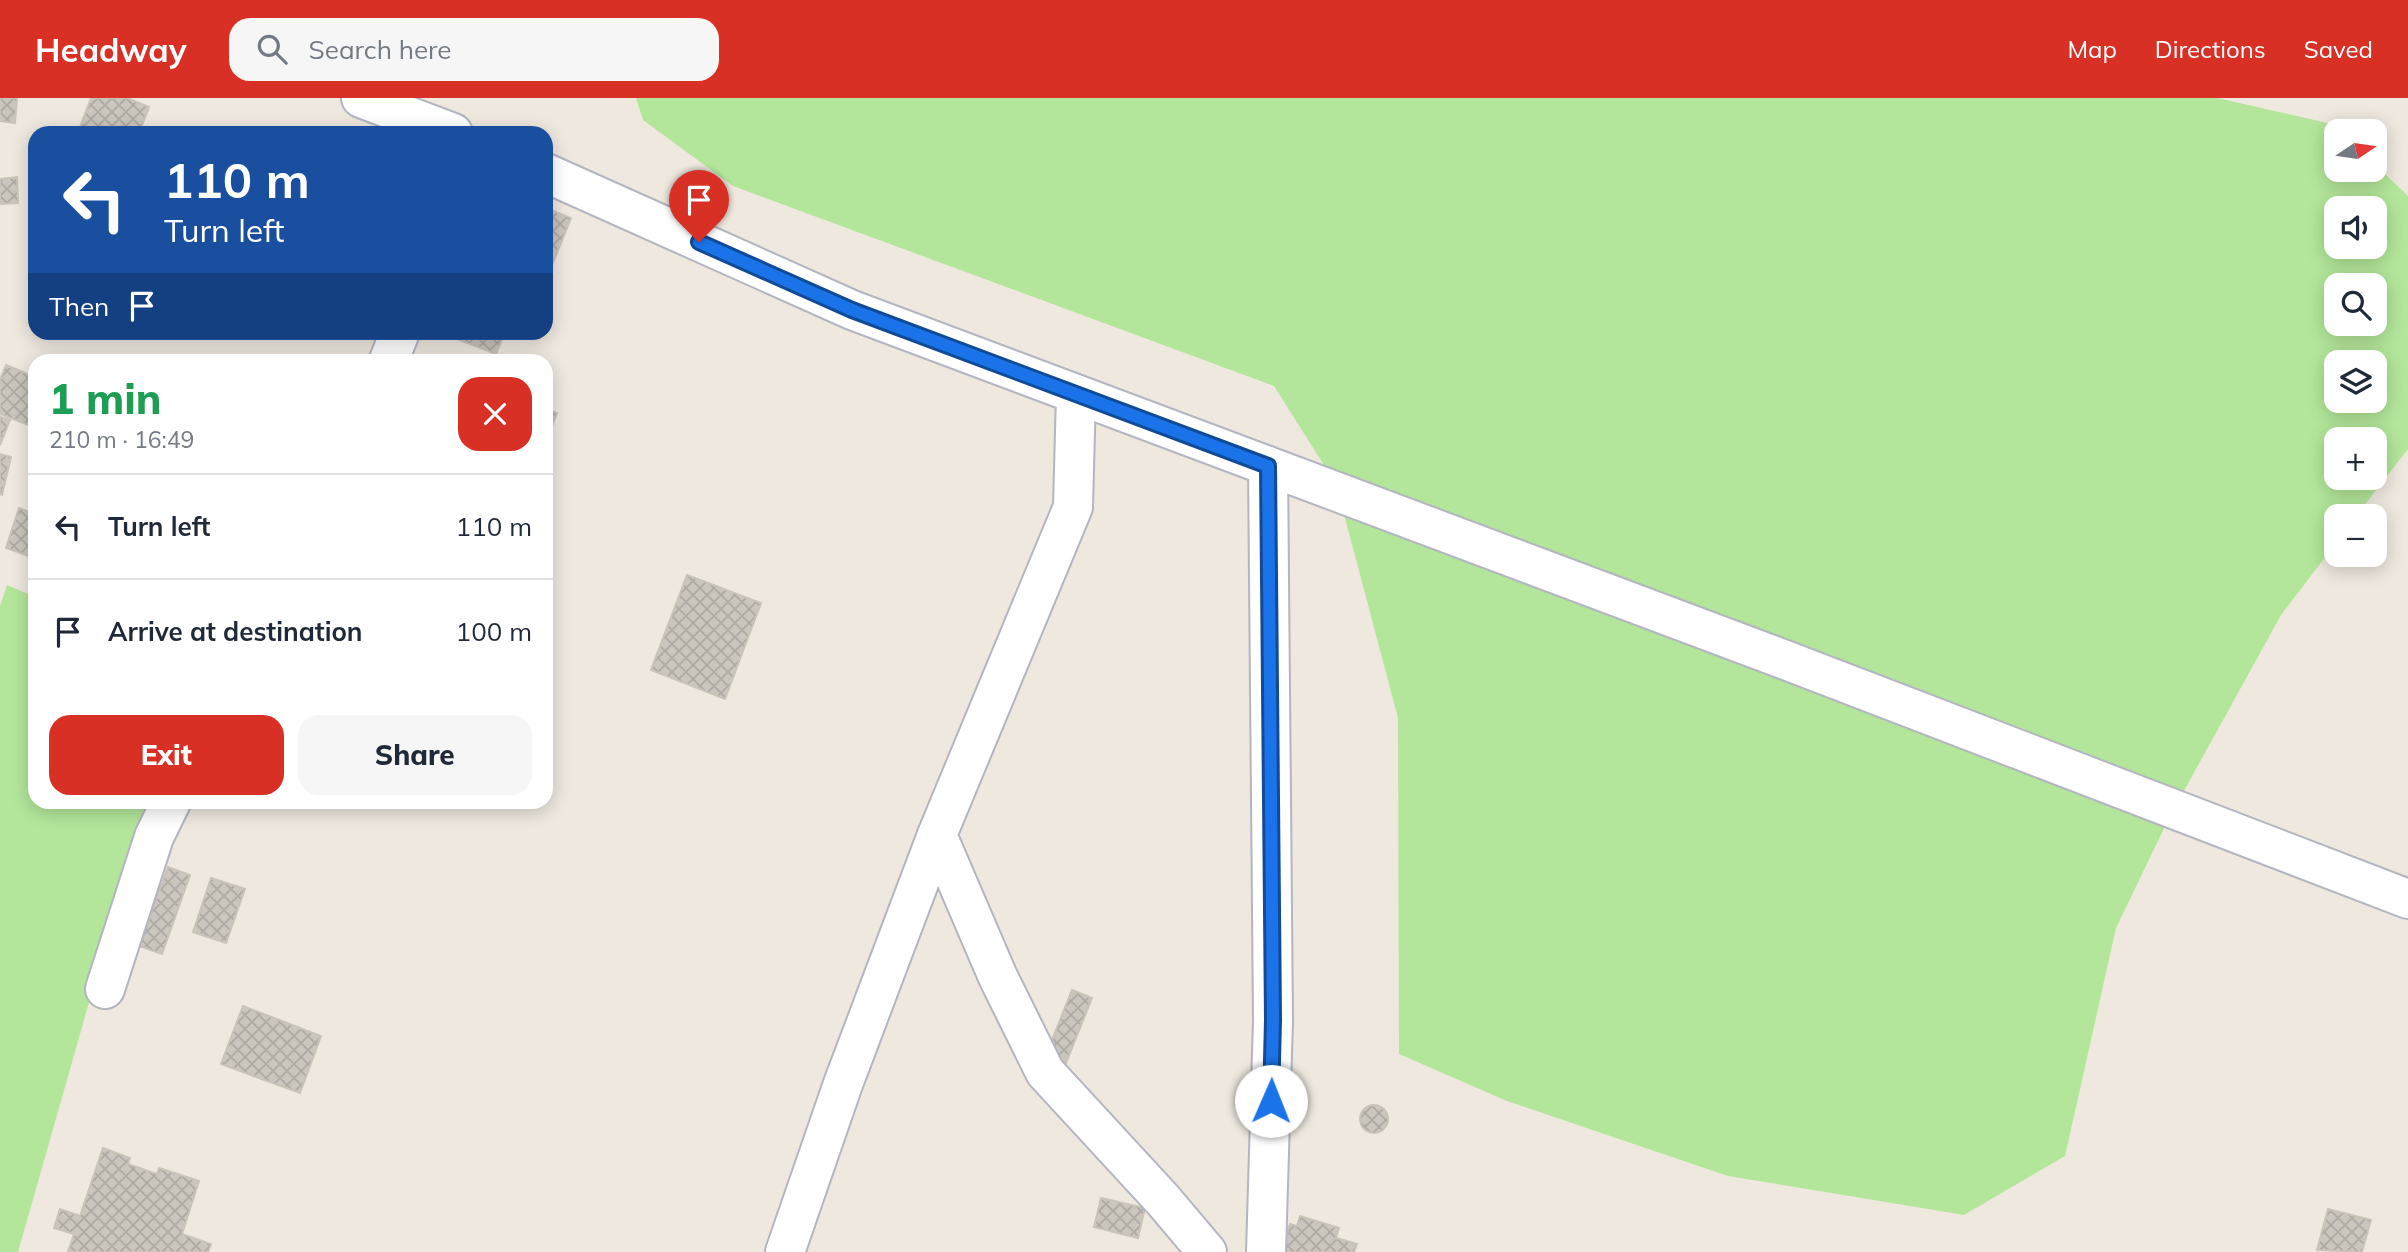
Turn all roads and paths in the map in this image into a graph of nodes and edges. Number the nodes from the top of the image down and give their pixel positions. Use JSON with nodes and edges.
{"nodes":[{"id":1,"x":361,"y":98,"type":"edge"},
{"id":2,"x":435,"y":126,"type":"edge"},
{"id":3,"x":553,"y":176,"type":"edge"},
{"id":4,"x":1076,"y":394,"type":"junction"},
{"id":5,"x":1268,"y":466,"type":"junction"},
{"id":6,"x":168,"y":809,"type":"edge"},
{"id":7,"x":937,"y":835,"type":"junction"},
{"id":8,"x":2408,"y":899,"type":"edge"},
{"id":9,"x":105,"y":989,"type":"dead end"},
{"id":10,"x":785,"y":1252,"type":"edge"},
{"id":11,"x":1207,"y":1252,"type":"edge"},
{"id":12,"x":1266,"y":1252,"type":"edge"}],
"edges":[{"from":1,"to":2,"type":"street"},
{"from":3,"to":4,"type":"street"},
{"from":4,"to":5,"type":"street"},
{"from":4,"to":7,"type":"street"},
{"from":5,"to":8,"type":"street"},
{"from":5,"to":12,"type":"street"},
{"from":6,"to":9,"type":"street"},
{"from":7,"to":10,"type":"street"},
{"from":7,"to":11,"type":"street"}]}
